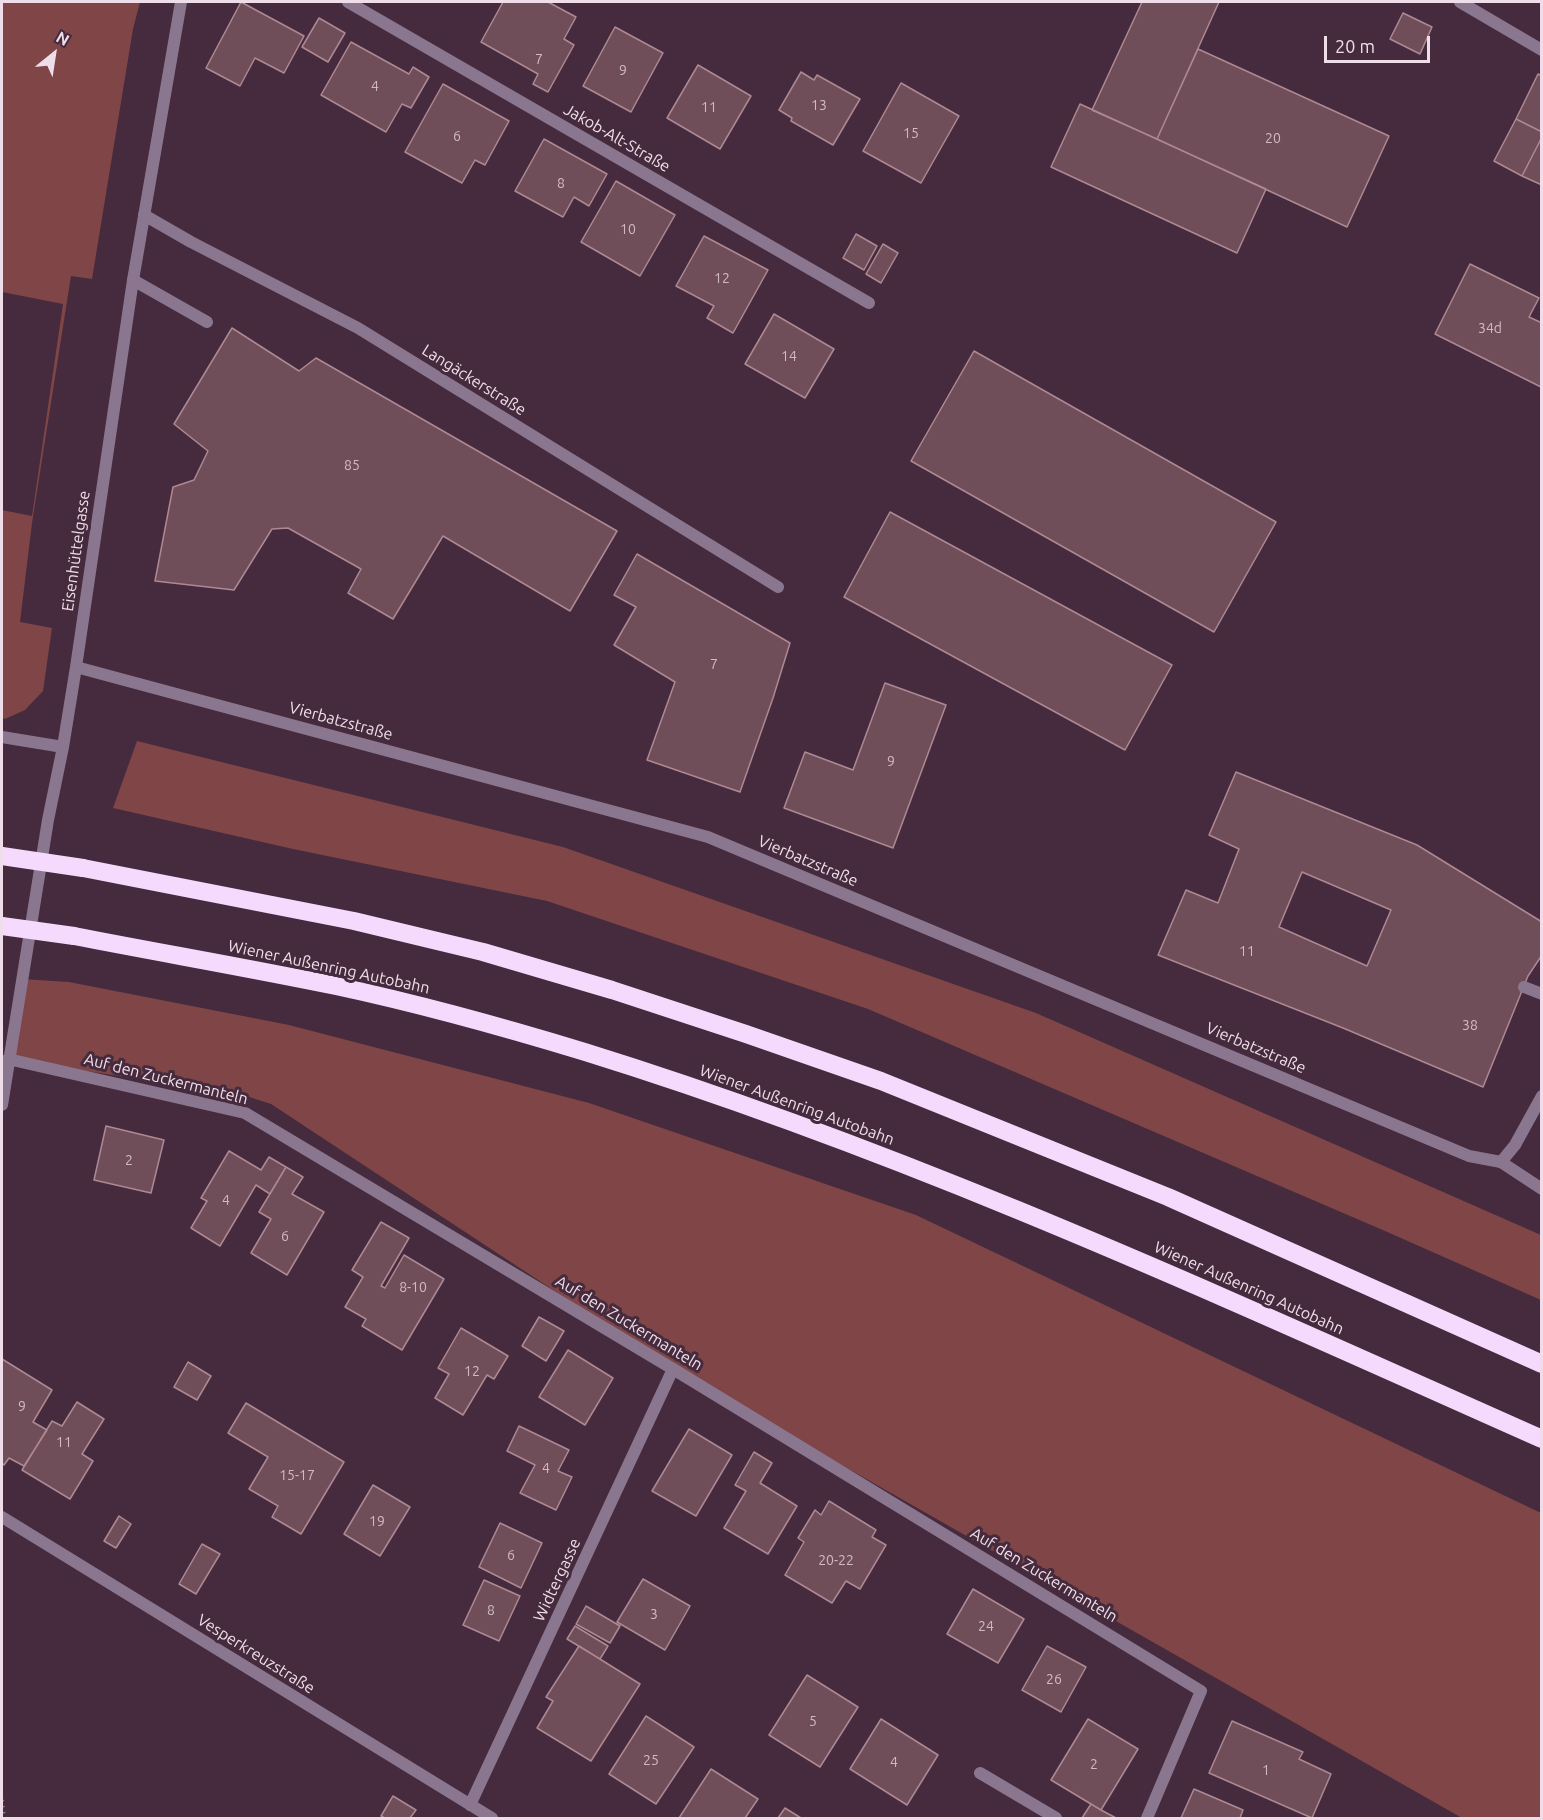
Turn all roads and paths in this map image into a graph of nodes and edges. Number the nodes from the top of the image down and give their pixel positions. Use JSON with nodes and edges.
{"nodes":[{"id":1,"x":181,"y":2,"type":"edge"},
{"id":2,"x":348,"y":2,"type":"edge"},
{"id":3,"x":1460,"y":2,"type":"edge"},
{"id":4,"x":1542,"y":50,"type":"edge"},
{"id":5,"x":144,"y":215,"type":"junction"},
{"id":6,"x":133,"y":280,"type":"junction"},
{"id":7,"x":869,"y":303,"type":"dead end"},
{"id":8,"x":207,"y":322,"type":"dead end"},
{"id":9,"x":778,"y":587,"type":"dead end"},
{"id":10,"x":76,"y":667,"type":"junction"},
{"id":11,"x":2,"y":737,"type":"edge"},
{"id":12,"x":63,"y":747,"type":"junction"},
{"id":13,"x":2,"y":856,"type":"edge"},
{"id":14,"x":2,"y":926,"type":"edge"},
{"id":15,"x":1524,"y":987,"type":"dead end"},
{"id":16,"x":1542,"y":994,"type":"edge"},
{"id":17,"x":8,"y":1059,"type":"junction"},
{"id":18,"x":1542,"y":1096,"type":"edge"},
{"id":19,"x":2,"y":1105,"type":"edge"},
{"id":20,"x":1501,"y":1162,"type":"junction"},
{"id":21,"x":1542,"y":1189,"type":"edge"},
{"id":22,"x":1542,"y":1364,"type":"edge"},
{"id":23,"x":673,"y":1369,"type":"junction"},
{"id":24,"x":1542,"y":1439,"type":"edge"},
{"id":25,"x":2,"y":1517,"type":"edge"},
{"id":26,"x":980,"y":1773,"type":"dead end"},
{"id":27,"x":2,"y":1800,"type":"edge"},
{"id":28,"x":470,"y":1805,"type":"junction"},
{"id":29,"x":4,"y":1818,"type":"edge"},
{"id":30,"x":492,"y":1818,"type":"edge"},
{"id":31,"x":1056,"y":1818,"type":"edge"},
{"id":32,"x":1147,"y":1818,"type":"edge"}],
"edges":[{"from":1,"to":5,"type":"street","name":"Eisenhüttelgasse"},
{"from":2,"to":7,"type":"street","name":"Jakob-Alt-Straße"},
{"from":3,"to":4,"type":"street"},
{"from":5,"to":6,"type":"street","name":"Eisenhüttelgasse"},
{"from":5,"to":9,"type":"street","name":"Langäckerstraße"},
{"from":6,"to":8,"type":"street"},
{"from":6,"to":10,"type":"street","name":"Eisenhüttelgasse"},
{"from":10,"to":12,"type":"street","name":"Eisenhüttelgasse"},
{"from":10,"to":20,"type":"street","name":"Vierbatzstraße"},
{"from":11,"to":12,"type":"street"},
{"from":12,"to":17,"type":"street","name":"Eisenhüttelgasse"},
{"from":13,"to":22,"type":"highway","bridge":true},
{"from":14,"to":24,"type":"highway","name":"Wiener Außenring Autobahn","bridge":true},
{"from":15,"to":16,"type":"street"},
{"from":17,"to":19,"type":"street","name":"Eisenhüttelgasse"},
{"from":17,"to":23,"type":"street","name":"Auf den Zuckermanteln"},
{"from":18,"to":20,"type":"street"},
{"from":20,"to":21,"type":"street"},
{"from":23,"to":28,"type":"street","name":"Widtergasse"},
{"from":23,"to":32,"type":"street","name":"Auf den Zuckermanteln"},
{"from":25,"to":28,"type":"street","name":"Vesperkreuzstraße"},
{"from":26,"to":31,"type":"street"},
{"from":27,"to":29,"type":"path"},
{"from":28,"to":30,"type":"street","name":"Vesperkreuzstraße"}]}
